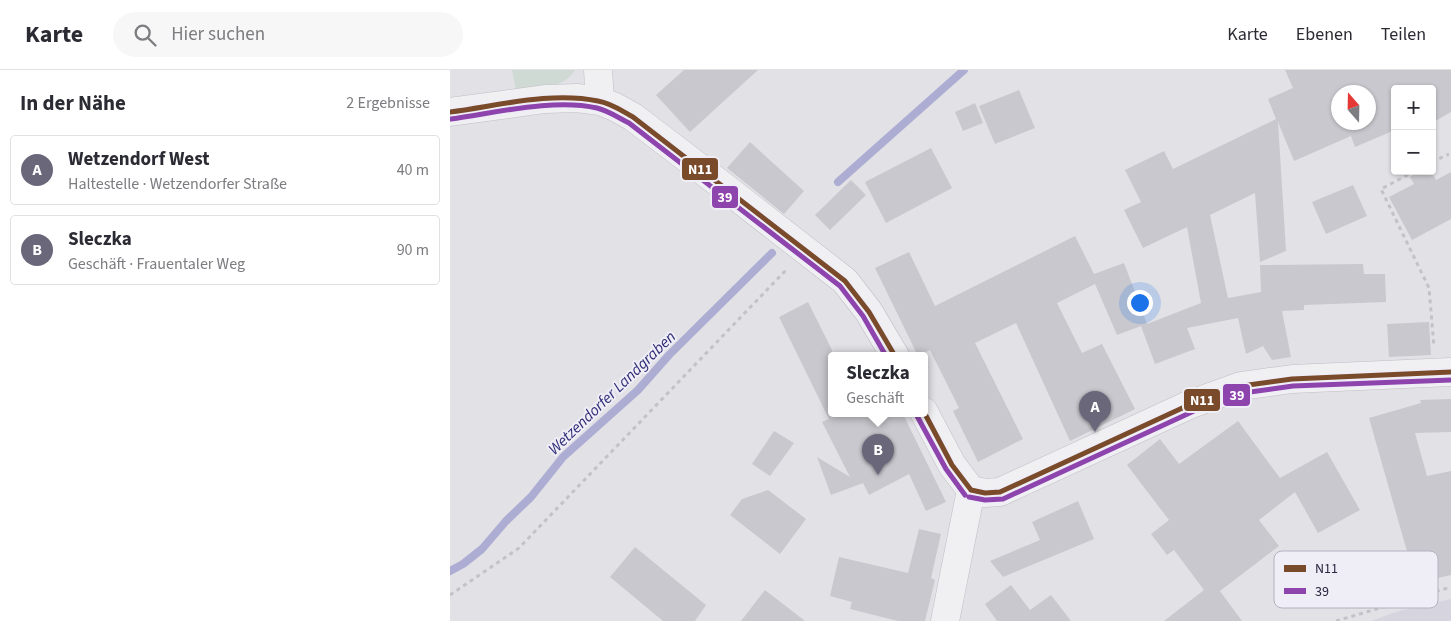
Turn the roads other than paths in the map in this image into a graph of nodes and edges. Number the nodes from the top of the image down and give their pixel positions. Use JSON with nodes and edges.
{"nodes":[{"id":1,"x":598,"y":70,"type":"edge"},
{"id":2,"x":600,"y":101,"type":"junction"},
{"id":3,"x":450,"y":112,"type":"edge"},
{"id":4,"x":893,"y":352,"type":"edge"},
{"id":5,"x":1444,"y":372,"type":"edge"},
{"id":6,"x":927,"y":417,"type":"edge"},
{"id":7,"x":971,"y":490,"type":"junction"},
{"id":8,"x":945,"y":621,"type":"edge"}],
"edges":[{"from":1,"to":2,"type":"street"},
{"from":2,"to":3,"type":"street"},
{"from":2,"to":4,"type":"street"},
{"from":5,"to":7,"type":"street"},
{"from":6,"to":7,"type":"street"},
{"from":7,"to":8,"type":"street"}]}
